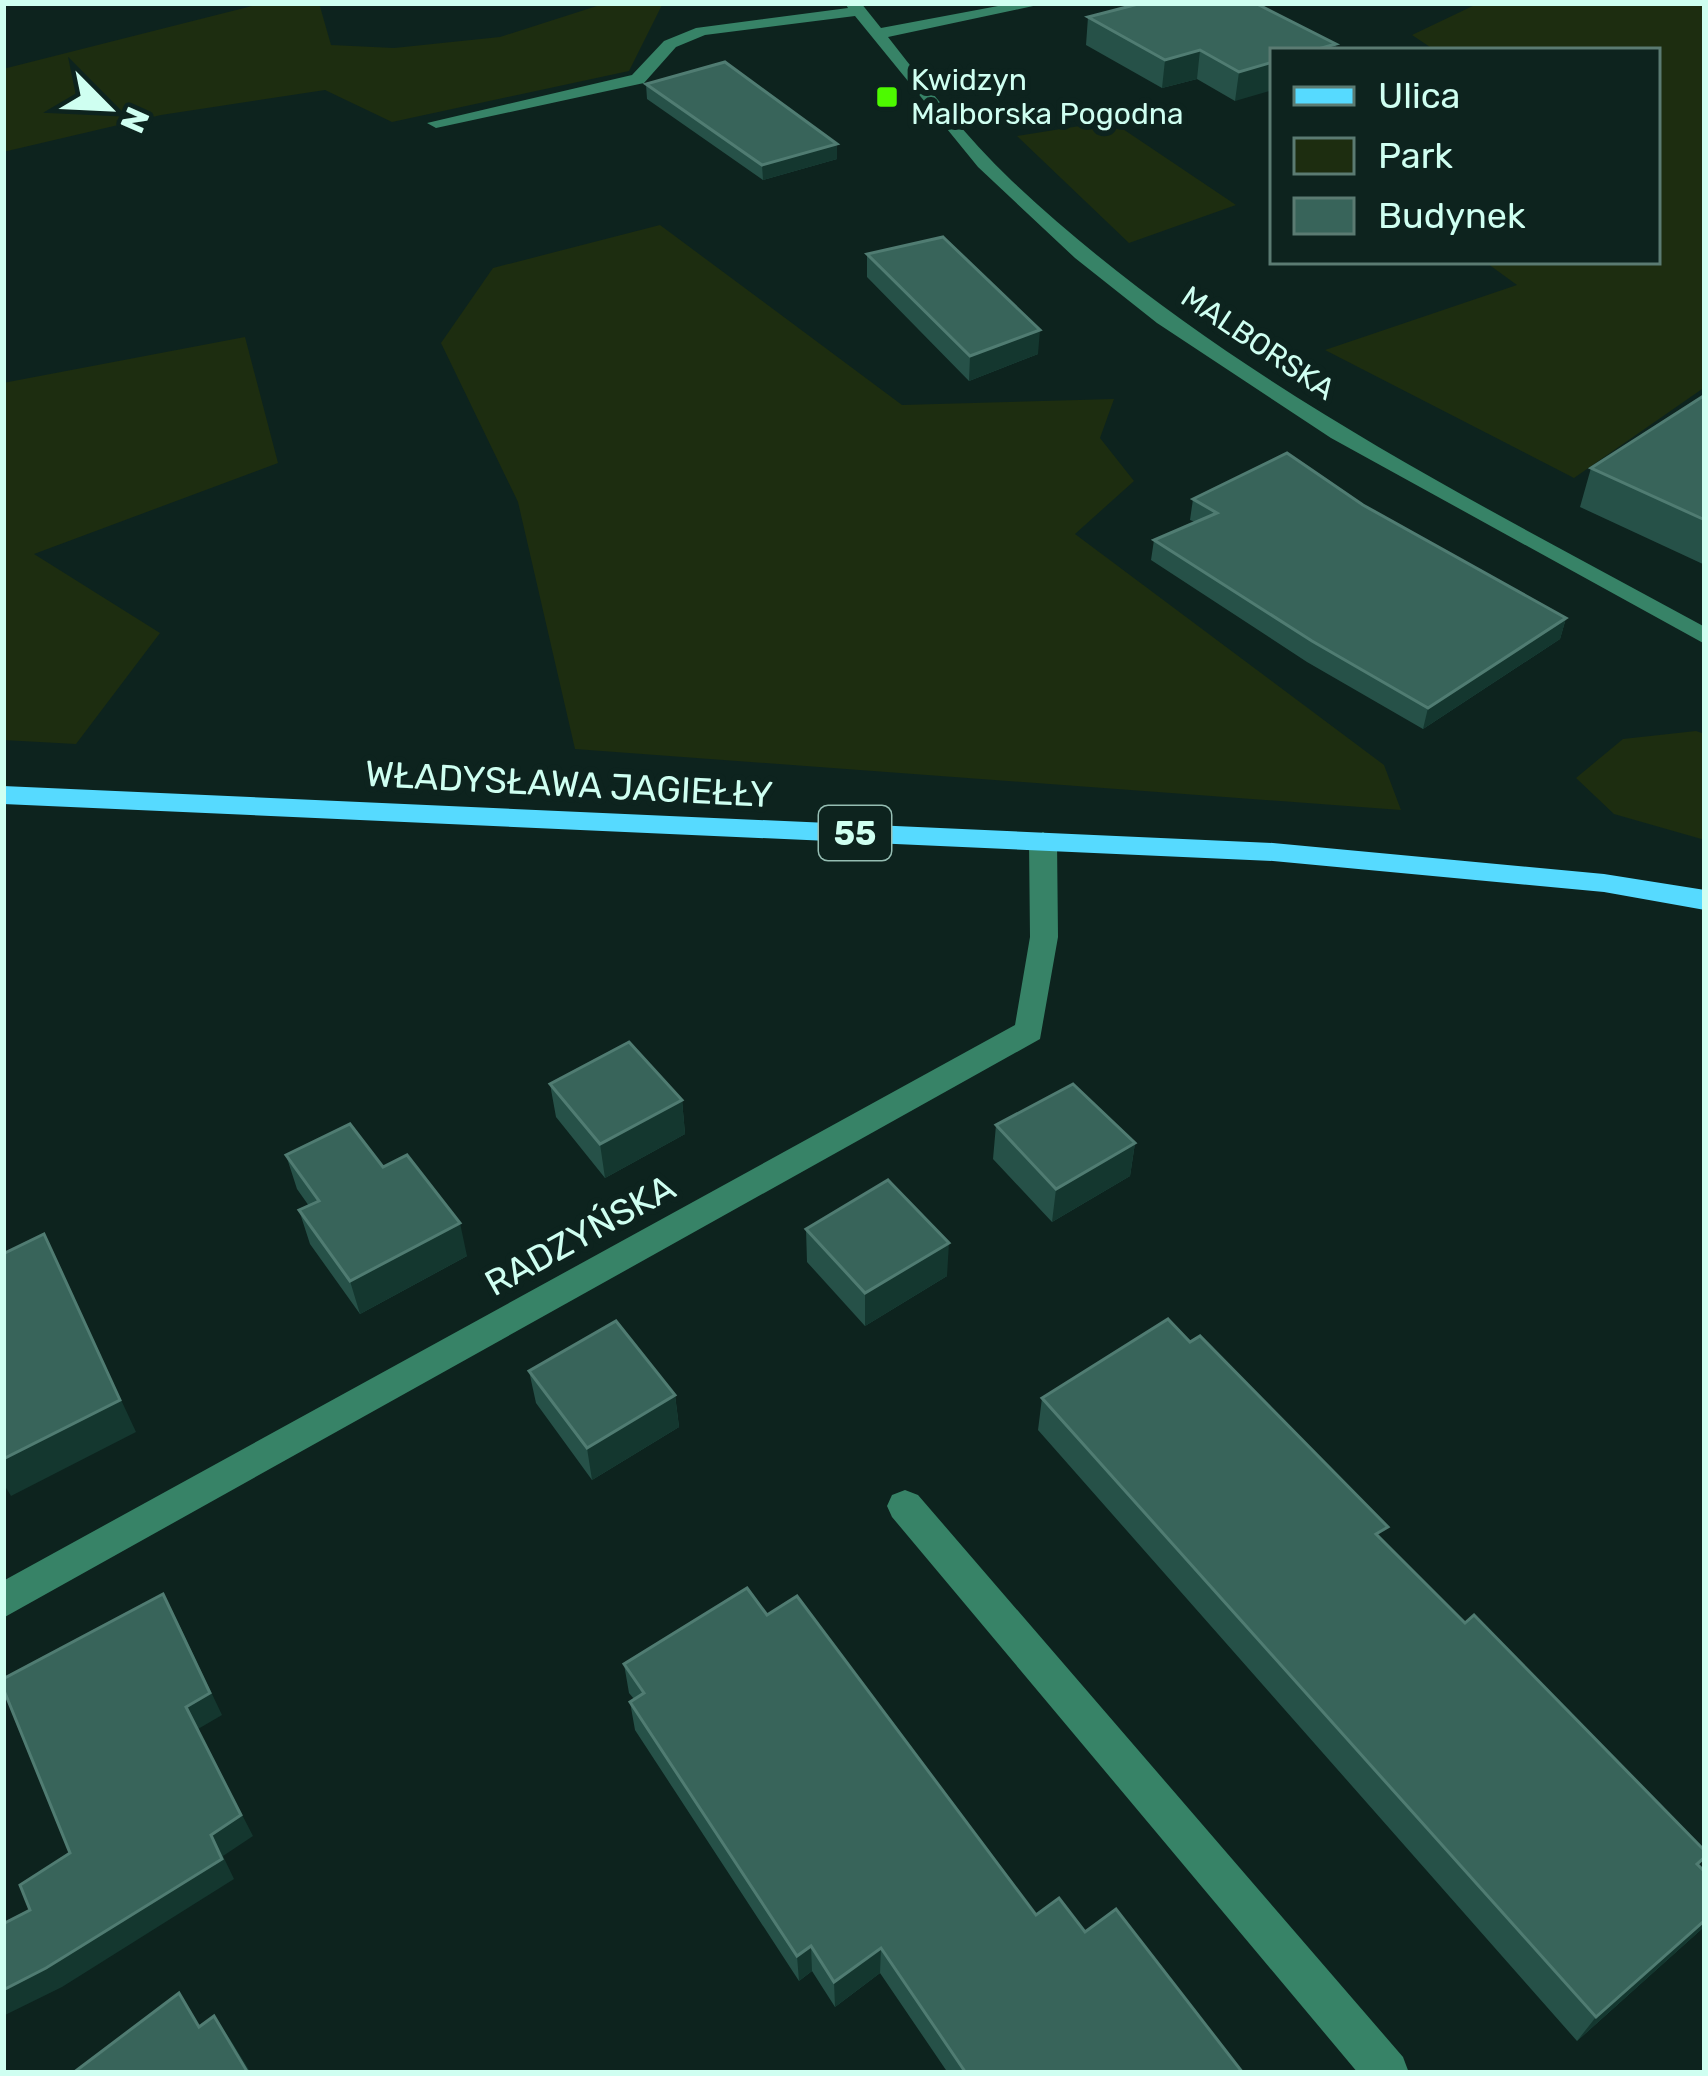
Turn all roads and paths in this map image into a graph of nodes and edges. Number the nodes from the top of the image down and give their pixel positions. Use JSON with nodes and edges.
{"nodes":[{"id":1,"x":1039,"y":3,"type":"edge"},
{"id":2,"x":856,"y":7,"type":"edge"},
{"id":3,"x":877,"y":34,"type":"junction"},
{"id":4,"x":436,"y":123,"type":"dead end"},
{"id":5,"x":1705,"y":638,"type":"edge"},
{"id":6,"x":3,"y":795,"type":"edge"},
{"id":7,"x":1043,"y":841,"type":"junction"},
{"id":8,"x":1705,"y":900,"type":"edge"},
{"id":9,"x":904,"y":1507,"type":"dead end"},
{"id":10,"x":3,"y":1601,"type":"edge"},
{"id":11,"x":1387,"y":2073,"type":"edge"}],
"edges":[{"from":1,"to":3,"type":"street"},
{"from":2,"to":3,"type":"street","name":"MALBORSKA"},
{"from":2,"to":4,"type":"street"},
{"from":3,"to":5,"type":"street","name":"MALBORSKA"},
{"from":6,"to":7,"type":"main road","name":"WŁADYSŁAWA JAGIEŁŁY","number":"55"},
{"from":7,"to":8,"type":"main road","name":"WŁADYSŁAWA JAGIEŁŁY","number":"55"},
{"from":7,"to":10,"type":"street","name":"RADZYŃSKA"},
{"from":9,"to":11,"type":"street"}]}
